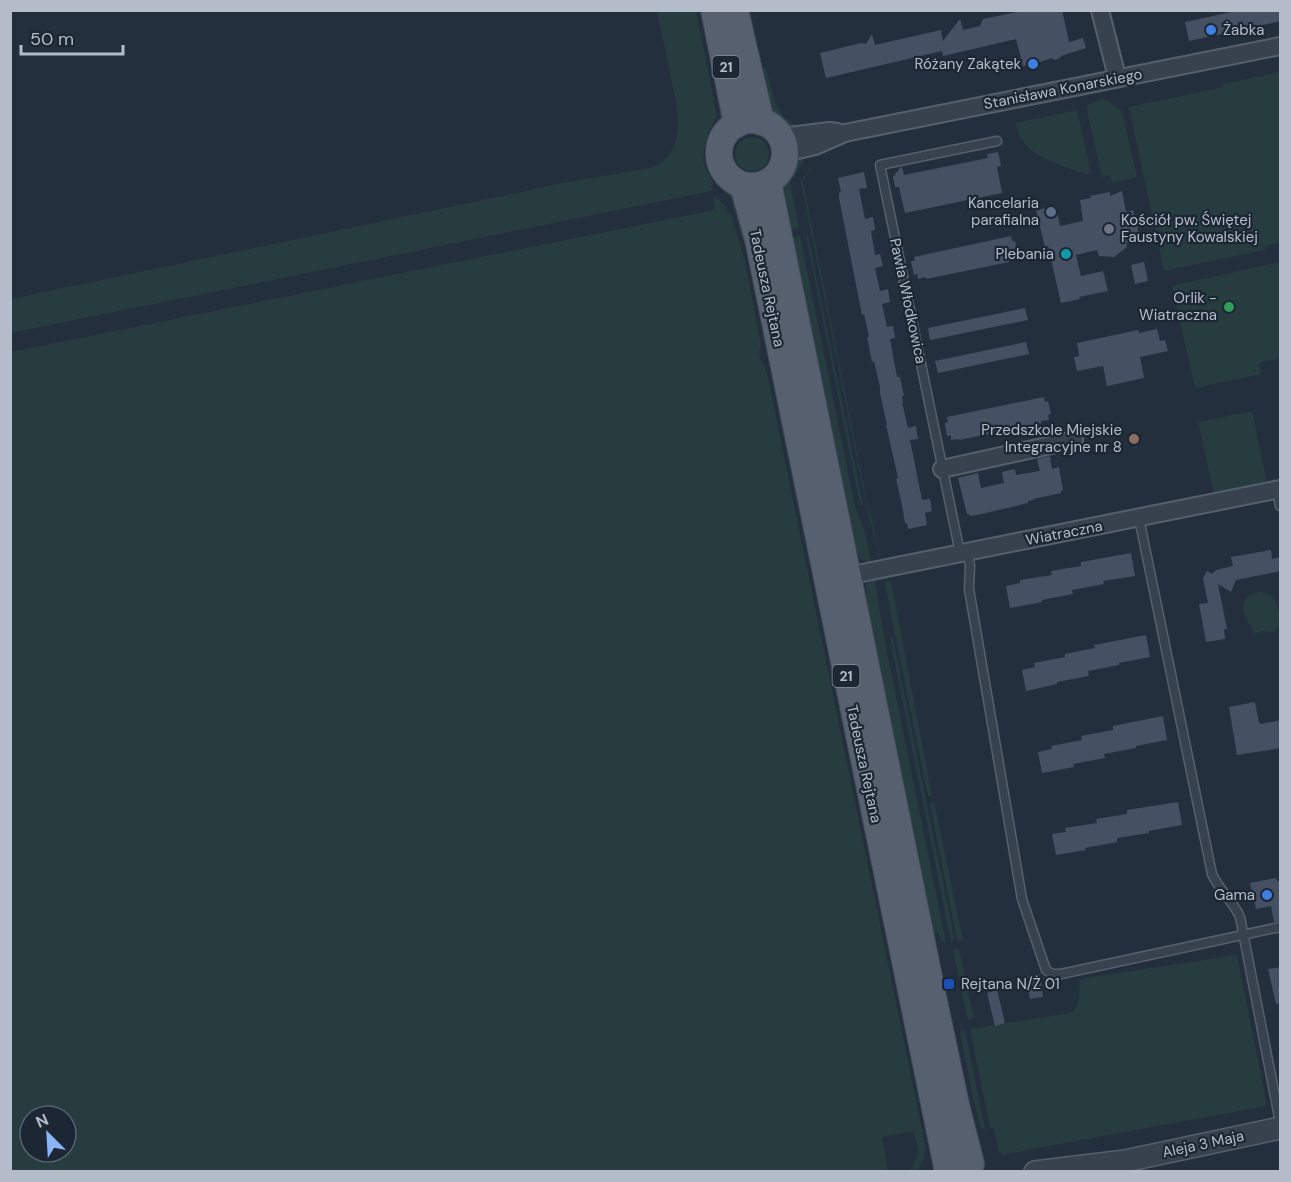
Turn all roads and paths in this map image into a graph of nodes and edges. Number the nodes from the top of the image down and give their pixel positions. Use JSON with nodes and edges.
{"nodes":[{"id":1,"x":714,"y":10,"type":"edge"},
{"id":2,"x":735,"y":10,"type":"edge"},
{"id":3,"x":1100,"y":10,"type":"edge"},
{"id":4,"x":1281,"y":46,"type":"edge"},
{"id":5,"x":1116,"y":78,"type":"junction"},
{"id":6,"x":766,"y":134,"type":"junction"},
{"id":7,"x":997,"y":141,"type":"dead end"},
{"id":8,"x":768,"y":182,"type":"junction"},
{"id":9,"x":743,"y":185,"type":"junction"},
{"id":10,"x":1074,"y":440,"type":"dead end"},
{"id":11,"x":942,"y":469,"type":"junction"},
{"id":12,"x":1280,"y":495,"type":"edge"},
{"id":13,"x":1139,"y":518,"type":"junction"},
{"id":14,"x":964,"y":553,"type":"junction"},
{"id":15,"x":847,"y":576,"type":"junction"},
{"id":16,"x":1281,"y":927,"type":"edge"},
{"id":17,"x":1244,"y":935,"type":"junction"},
{"id":18,"x":1281,"y":1122,"type":"edge"},
{"id":19,"x":1281,"y":1128,"type":"edge"},
{"id":20,"x":1125,"y":1161,"type":"junction"},
{"id":21,"x":961,"y":1169,"type":"edge"},
{"id":22,"x":1035,"y":1172,"type":"edge"},
{"id":23,"x":1093,"y":1172,"type":"edge"}],
"edges":[{"from":1,"to":6,"type":"main road","number":"21"},
{"from":2,"to":6,"type":"main road","number":"21"},
{"from":3,"to":5,"type":"street"},
{"from":4,"to":5,"type":"street","name":"Stanisława Konarskiego"},
{"from":5,"to":6,"type":"street","name":"Stanisława Konarskiego"},
{"from":6,"to":8,"type":"main road"},
{"from":6,"to":9,"type":"main road"},
{"from":7,"to":11,"type":"lane","name":"Pawła Włodkowica"},
{"from":8,"to":9,"type":"main road"},
{"from":8,"to":15,"type":"main road","name":"Tadeusza Rejtana","number":"21"},
{"from":9,"to":21,"type":"main road","name":"Tadeusza Rejtana","number":"21"},
{"from":10,"to":11,"type":"street"},
{"from":11,"to":14,"type":"lane","name":"Pawła Włodkowica"},
{"from":12,"to":13,"type":"street","name":"Wiatraczna"},
{"from":13,"to":14,"type":"street","name":"Wiatraczna"},
{"from":13,"to":17,"type":"lane"},
{"from":14,"to":15,"type":"street","name":"Wiatraczna"},
{"from":14,"to":17,"type":"lane","name":"Pawła Włodkowica"},
{"from":15,"to":21,"type":"main road","name":"Tadeusza Rejtana","number":"21"},
{"from":16,"to":17,"type":"lane","name":"Pawła Włodkowica"},
{"from":17,"to":18,"type":"lane"},
{"from":19,"to":20,"type":"street","name":"Aleja 3 Maja"},
{"from":20,"to":22,"type":"street","name":"Aleja 3 Maja"},
{"from":20,"to":23,"type":"street","name":"Aleja 3 Maja"}]}
